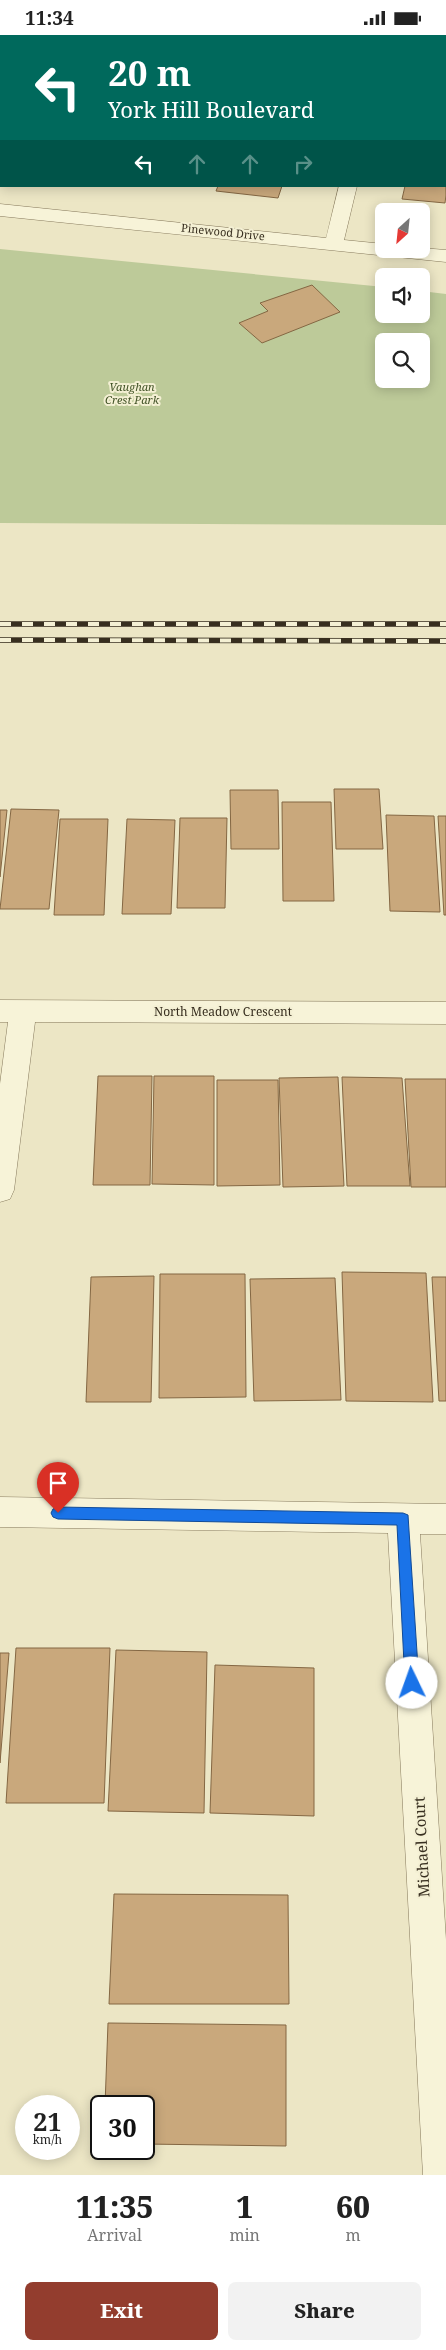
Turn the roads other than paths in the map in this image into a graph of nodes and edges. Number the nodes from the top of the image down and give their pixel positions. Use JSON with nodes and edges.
{"nodes":[{"id":1,"x":348,"y":187,"type":"edge"},
{"id":2,"x":0,"y":210,"type":"edge"},
{"id":3,"x":334,"y":243,"type":"junction"},
{"id":4,"x":446,"y":256,"type":"edge"},
{"id":5,"x":12,"y":1011,"type":"edge"},
{"id":6,"x":446,"y":1013,"type":"edge"},
{"id":7,"x":0,"y":1191,"type":"edge"},
{"id":8,"x":0,"y":1512,"type":"edge"},
{"id":9,"x":403,"y":1519,"type":"junction"},
{"id":10,"x":446,"y":1519,"type":"edge"},
{"id":11,"x":442,"y":2175,"type":"edge"}],
"edges":[{"from":1,"to":3,"type":"street"},
{"from":2,"to":3,"type":"street","name":"Pinewood Drive"},
{"from":3,"to":4,"type":"street","name":"Pinewood Drive"},
{"from":5,"to":6,"type":"street","name":"North Meadow Crescent"},
{"from":5,"to":7,"type":"street"},
{"from":8,"to":9,"type":"street"},
{"from":9,"to":10,"type":"street"},
{"from":9,"to":11,"type":"street","name":"Michael Court"}]}
